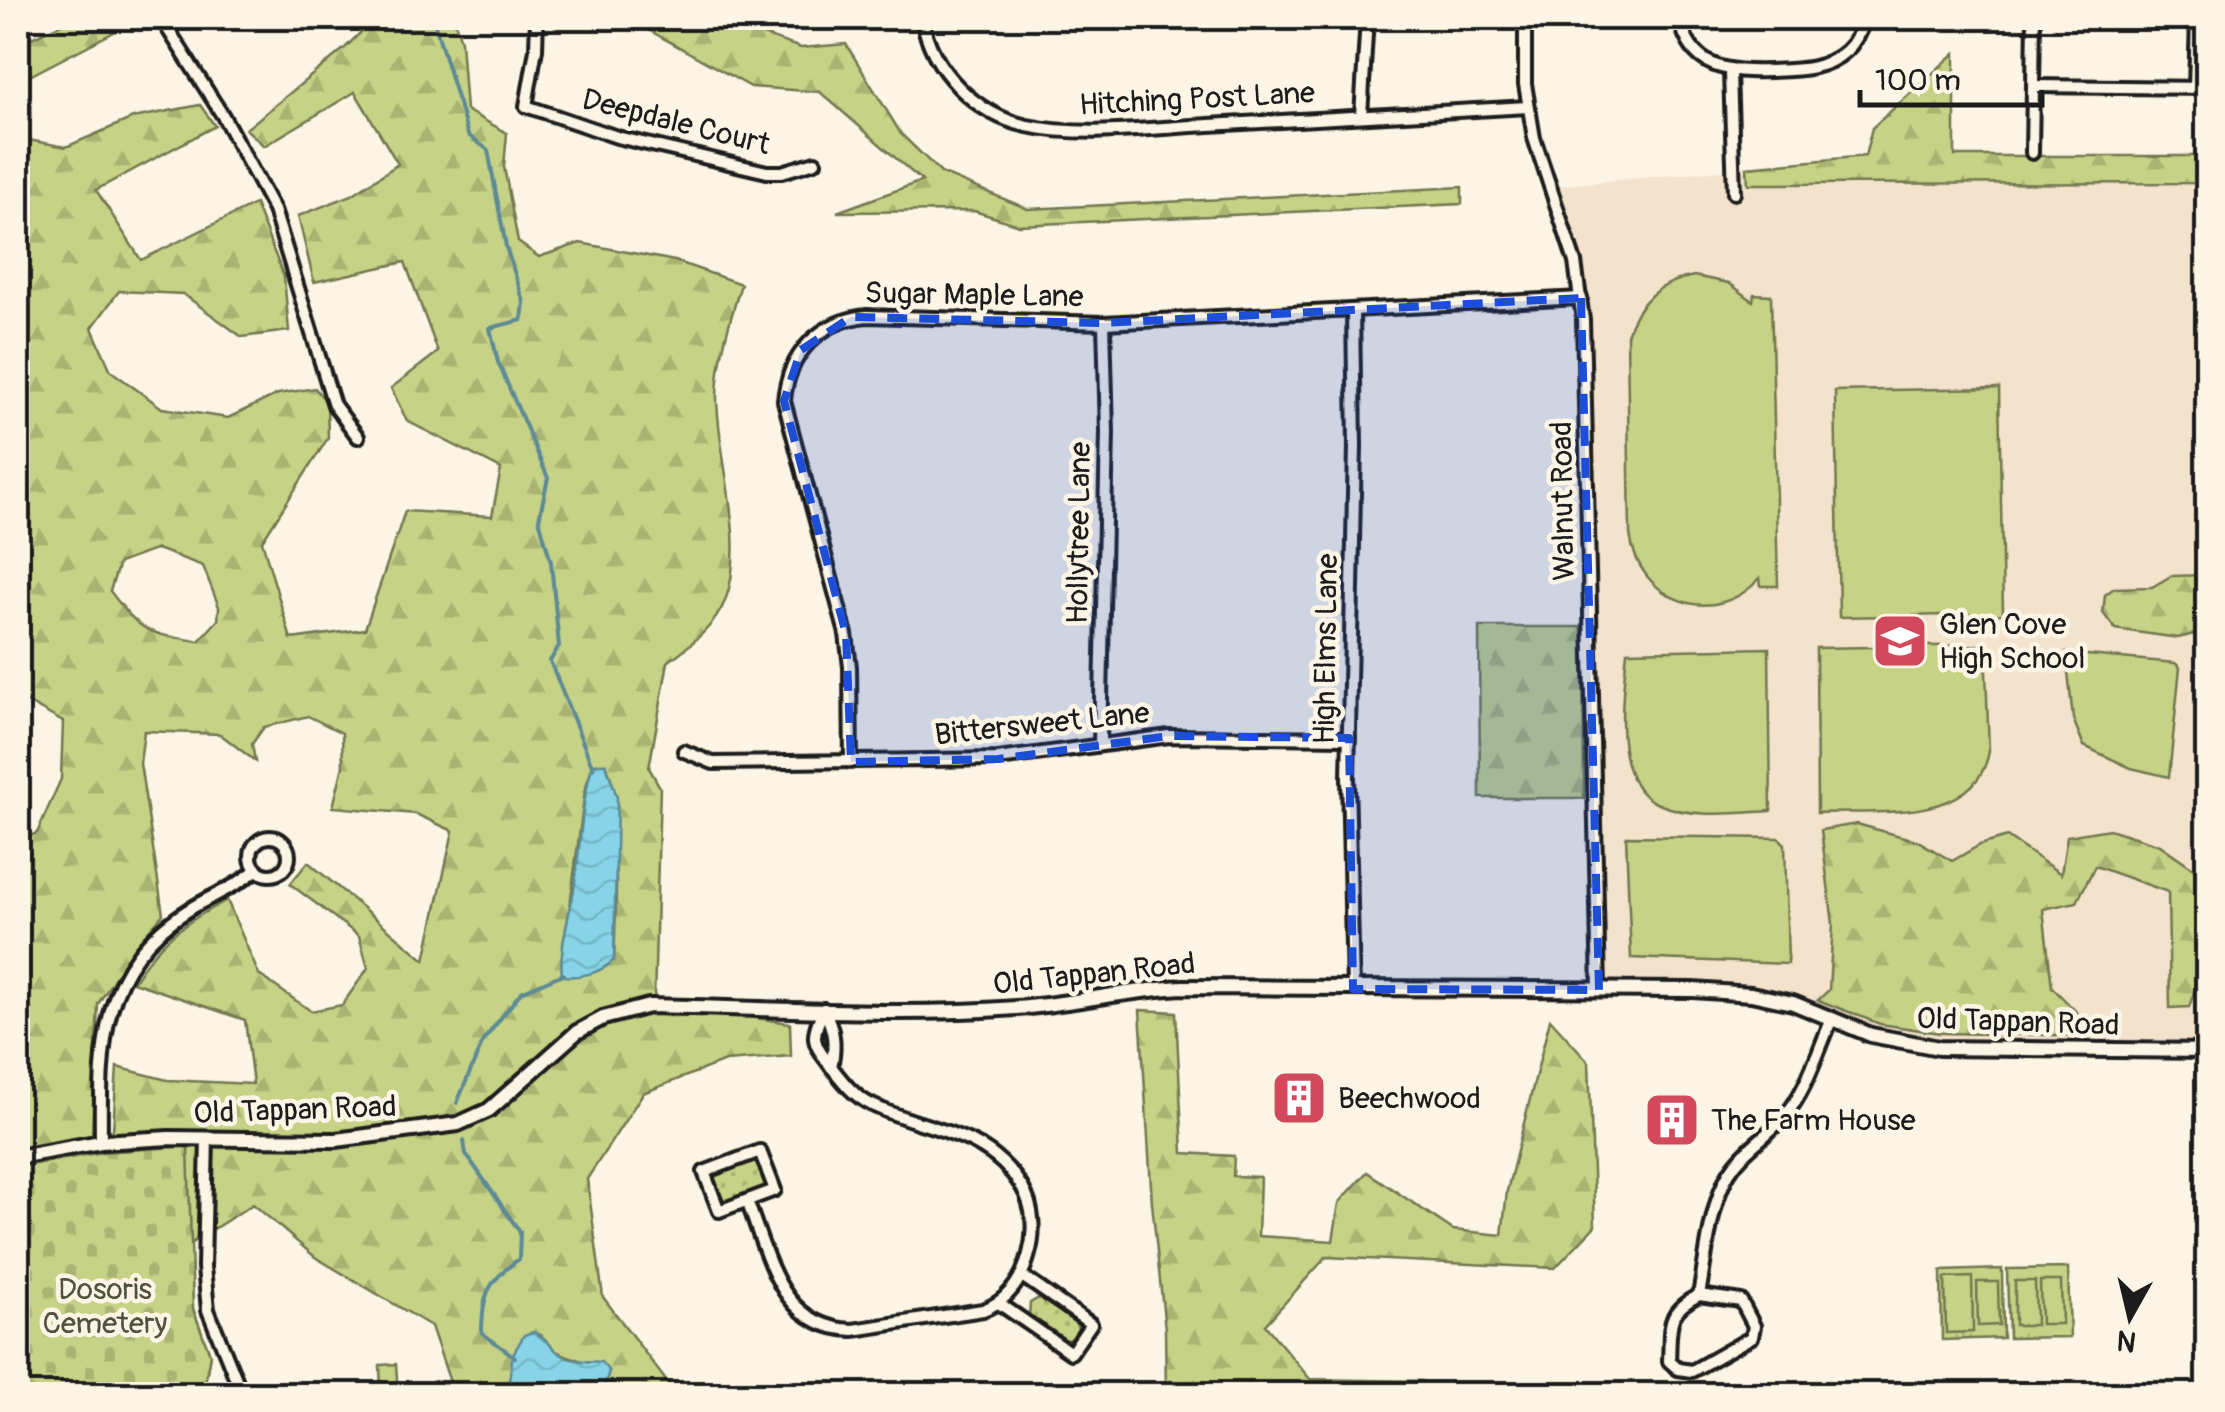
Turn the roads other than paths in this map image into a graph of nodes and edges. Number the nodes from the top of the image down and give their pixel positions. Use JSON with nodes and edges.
{"nodes":[{"id":1,"x":162,"y":18,"type":"edge"},
{"id":2,"x":537,"y":18,"type":"edge"},
{"id":3,"x":922,"y":18,"type":"edge"},
{"id":4,"x":1367,"y":18,"type":"edge"},
{"id":5,"x":1525,"y":18,"type":"edge"},
{"id":6,"x":1680,"y":18,"type":"edge"},
{"id":7,"x":1865,"y":18,"type":"edge"},
{"id":8,"x":2034,"y":18,"type":"edge"},
{"id":9,"x":2196,"y":18,"type":"edge"},
{"id":10,"x":1730,"y":72,"type":"junction"},
{"id":11,"x":2033,"y":86,"type":"junction"},
{"id":12,"x":2201,"y":88,"type":"edge"},
{"id":13,"x":1528,"y":107,"type":"junction"},
{"id":14,"x":1361,"y":116,"type":"junction"},
{"id":15,"x":2032,"y":153,"type":"dead end"},
{"id":16,"x":815,"y":162,"type":"dead end"},
{"id":17,"x":1734,"y":193,"type":"dead end"},
{"id":18,"x":1581,"y":298,"type":"junction"},
{"id":19,"x":1353,"y":310,"type":"junction"},
{"id":20,"x":1104,"y":322,"type":"junction"},
{"id":21,"x":358,"y":437,"type":"dead end"},
{"id":22,"x":1349,"y":738,"type":"junction"},
{"id":23,"x":1100,"y":744,"type":"junction"},
{"id":24,"x":684,"y":752,"type":"dead end"},
{"id":25,"x":851,"y":762,"type":"junction"},
{"id":26,"x":257,"y":870,"type":"dead end"},
{"id":27,"x":1353,"y":989,"type":"junction"},
{"id":28,"x":1599,"y":990,"type":"junction"},
{"id":29,"x":824,"y":1009,"type":"junction"},
{"id":30,"x":1832,"y":1019,"type":"junction"},
{"id":31,"x":2208,"y":1051,"type":"edge"},
{"id":32,"x":831,"y":1067,"type":"junction"},
{"id":33,"x":207,"y":1138,"type":"junction"},
{"id":34,"x":102,"y":1142,"type":"junction"},
{"id":35,"x":18,"y":1157,"type":"edge"},
{"id":36,"x":747,"y":1200,"type":"junction"},
{"id":37,"x":1022,"y":1276,"type":"junction"},
{"id":38,"x":1698,"y":1295,"type":"junction"},
{"id":39,"x":1000,"y":1304,"type":"junction"},
{"id":40,"x":242,"y":1394,"type":"edge"}],
"edges":[{"from":1,"to":21,"type":"street"},
{"from":2,"to":16,"type":"street","name":"Deepdale Court"},
{"from":3,"to":14,"type":"street","name":"Hitching Post Lane"},
{"from":4,"to":14,"type":"street"},
{"from":5,"to":13,"type":"street","name":"Walnut Road"},
{"from":6,"to":10,"type":"street"},
{"from":7,"to":10,"type":"street"},
{"from":8,"to":11,"type":"street"},
{"from":9,"to":12,"type":"street"},
{"from":10,"to":17,"type":"street"},
{"from":11,"to":12,"type":"street"},
{"from":11,"to":15,"type":"street"},
{"from":13,"to":14,"type":"street","name":"Hitching Post Lane"},
{"from":13,"to":18,"type":"street","name":"Walnut Road"},
{"from":18,"to":19,"type":"street","name":"Sugar Maple Lane"},
{"from":18,"to":28,"type":"street","name":"Walnut Road"},
{"from":19,"to":20,"type":"street","name":"Sugar Maple Lane"},
{"from":19,"to":22,"type":"street","name":"High Elms Lane"},
{"from":20,"to":23,"type":"street","name":"Hollytree Lane"},
{"from":20,"to":25,"type":"street","name":"Sugar Maple Lane"},
{"from":22,"to":23,"type":"street","name":"Bittersweet Lane"},
{"from":22,"to":27,"type":"street","name":"High Elms Lane"},
{"from":23,"to":25,"type":"street","name":"Bittersweet Lane"},
{"from":24,"to":25,"type":"street","name":"Bittersweet Lane"},
{"from":26,"to":34,"type":"street"},
{"from":27,"to":28,"type":"street","name":"Old Tappan Road"},
{"from":27,"to":29,"type":"street","name":"Old Tappan Road"},
{"from":28,"to":30,"type":"street","name":"Old Tappan Road"},
{"from":29,"to":32,"type":"street"},
{"from":29,"to":32,"type":"street"},
{"from":29,"to":33,"type":"street","name":"Old Tappan Road"},
{"from":30,"to":31,"type":"street","name":"Old Tappan Road"},
{"from":30,"to":38,"type":"street"},
{"from":32,"to":37,"type":"street"},
{"from":33,"to":34,"type":"street","name":"Old Tappan Road"},
{"from":33,"to":40,"type":"street"},
{"from":34,"to":35,"type":"street","name":"Old Tappan Road"},
{"from":36,"to":36,"type":"street"},
{"from":36,"to":39,"type":"street"},
{"from":37,"to":39,"type":"street"},
{"from":37,"to":39,"type":"street"},
{"from":38,"to":38,"type":"street"}]}
